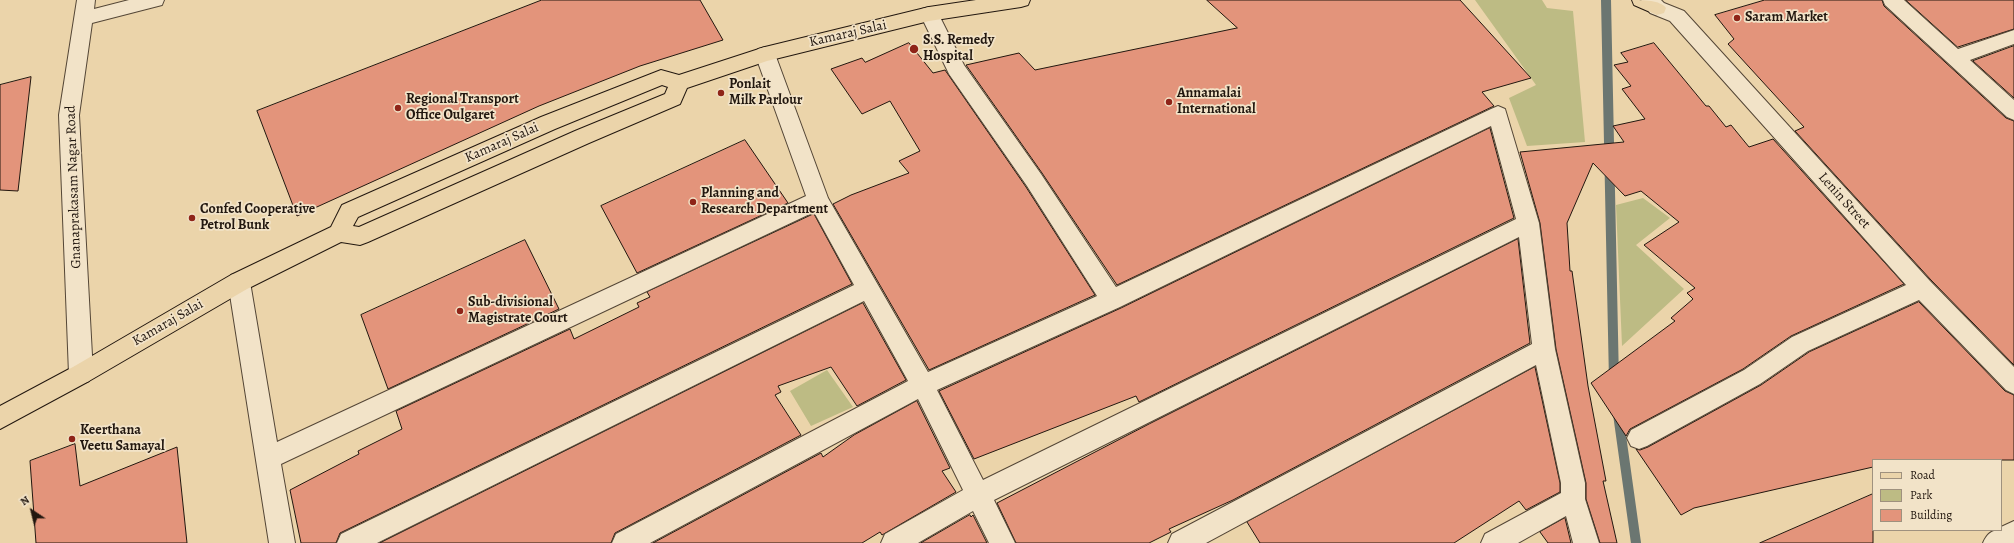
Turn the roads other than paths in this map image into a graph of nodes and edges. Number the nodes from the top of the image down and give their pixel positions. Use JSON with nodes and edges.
{"nodes":[{"id":1,"x":155,"y":0,"type":"edge"},
{"id":2,"x":1021,"y":0,"type":"edge"},
{"id":3,"x":1892,"y":0,"type":"edge"},
{"id":4,"x":1660,"y":5,"type":"edge"},
{"id":5,"x":84,"y":9,"type":"edge"},
{"id":6,"x":929,"y":14,"type":"junction"},
{"id":7,"x":2014,"y":36,"type":"edge"},
{"id":8,"x":765,"y":54,"type":"junction"},
{"id":9,"x":1955,"y":58,"type":"junction"},
{"id":10,"x":679,"y":83,"type":"junction"},
{"id":11,"x":2014,"y":112,"type":"edge"},
{"id":12,"x":818,"y":200,"type":"junction"},
{"id":13,"x":1528,"y":223,"type":"junction"},
{"id":14,"x":339,"y":233,"type":"junction"},
{"id":15,"x":239,"y":282,"type":"junction"},
{"id":16,"x":1922,"y":288,"type":"junction"},
{"id":17,"x":867,"y":289,"type":"junction"},
{"id":18,"x":1112,"y":300,"type":"junction"},
{"id":19,"x":1544,"y":349,"type":"junction"},
{"id":20,"x":81,"y":374,"type":"junction"},
{"id":21,"x":2014,"y":383,"type":"edge"},
{"id":22,"x":923,"y":385,"type":"junction"},
{"id":23,"x":0,"y":418,"type":"edge"},
{"id":24,"x":1639,"y":438,"type":"dead end"},
{"id":25,"x":267,"y":459,"type":"junction"},
{"id":26,"x":978,"y":495,"type":"junction"},
{"id":27,"x":1573,"y":499,"type":"junction"},
{"id":28,"x":2014,"y":533,"type":"edge"},
{"id":29,"x":282,"y":543,"type":"edge"},
{"id":30,"x":350,"y":543,"type":"edge"},
{"id":31,"x":625,"y":543,"type":"edge"},
{"id":32,"x":894,"y":543,"type":"edge"},
{"id":33,"x":1002,"y":543,"type":"edge"},
{"id":34,"x":1181,"y":543,"type":"edge"},
{"id":35,"x":1494,"y":543,"type":"edge"},
{"id":36,"x":1586,"y":543,"type":"edge"},
{"id":37,"x":1996,"y":543,"type":"edge"}],
"edges":[{"from":1,"to":5,"type":"street"},
{"from":2,"to":6,"type":"main road","name":"Kamaraj Salai"},
{"from":3,"to":9,"type":"street"},
{"from":4,"to":16,"type":"street","name":"Lenin Street"},
{"from":5,"to":20,"type":"street","name":"Gnanaprakasam Nagar Road"},
{"from":6,"to":8,"type":"main road","name":"Kamaraj Salai"},
{"from":6,"to":18,"type":"street"},
{"from":7,"to":9,"type":"street"},
{"from":8,"to":10,"type":"main road","name":"Kamaraj Salai"},
{"from":8,"to":12,"type":"street"},
{"from":9,"to":11,"type":"street"},
{"from":10,"to":14,"type":"main road","name":"Kamaraj Salai"},
{"from":10,"to":14,"type":"main road","name":"Kamaraj Salai"},
{"from":12,"to":17,"type":"street"},
{"from":12,"to":25,"type":"street"},
{"from":13,"to":18,"type":"street"},
{"from":13,"to":19,"type":"street"},
{"from":13,"to":26,"type":"street"},
{"from":14,"to":15,"type":"main road","name":"Kamaraj Salai"},
{"from":15,"to":20,"type":"main road","name":"Kamaraj Salai"},
{"from":15,"to":25,"type":"street"},
{"from":16,"to":21,"type":"street","name":"Lenin Street"},
{"from":16,"to":24,"type":"street"},
{"from":17,"to":22,"type":"street"},
{"from":17,"to":30,"type":"street"},
{"from":18,"to":22,"type":"street"},
{"from":19,"to":27,"type":"street"},
{"from":19,"to":34,"type":"street"},
{"from":20,"to":23,"type":"main road","name":"Kamaraj Salai"},
{"from":22,"to":26,"type":"street"},
{"from":22,"to":31,"type":"street"},
{"from":25,"to":29,"type":"street"},
{"from":26,"to":32,"type":"street"},
{"from":26,"to":33,"type":"street"},
{"from":27,"to":35,"type":"street"},
{"from":27,"to":36,"type":"street"},
{"from":28,"to":37,"type":"street"}]}
